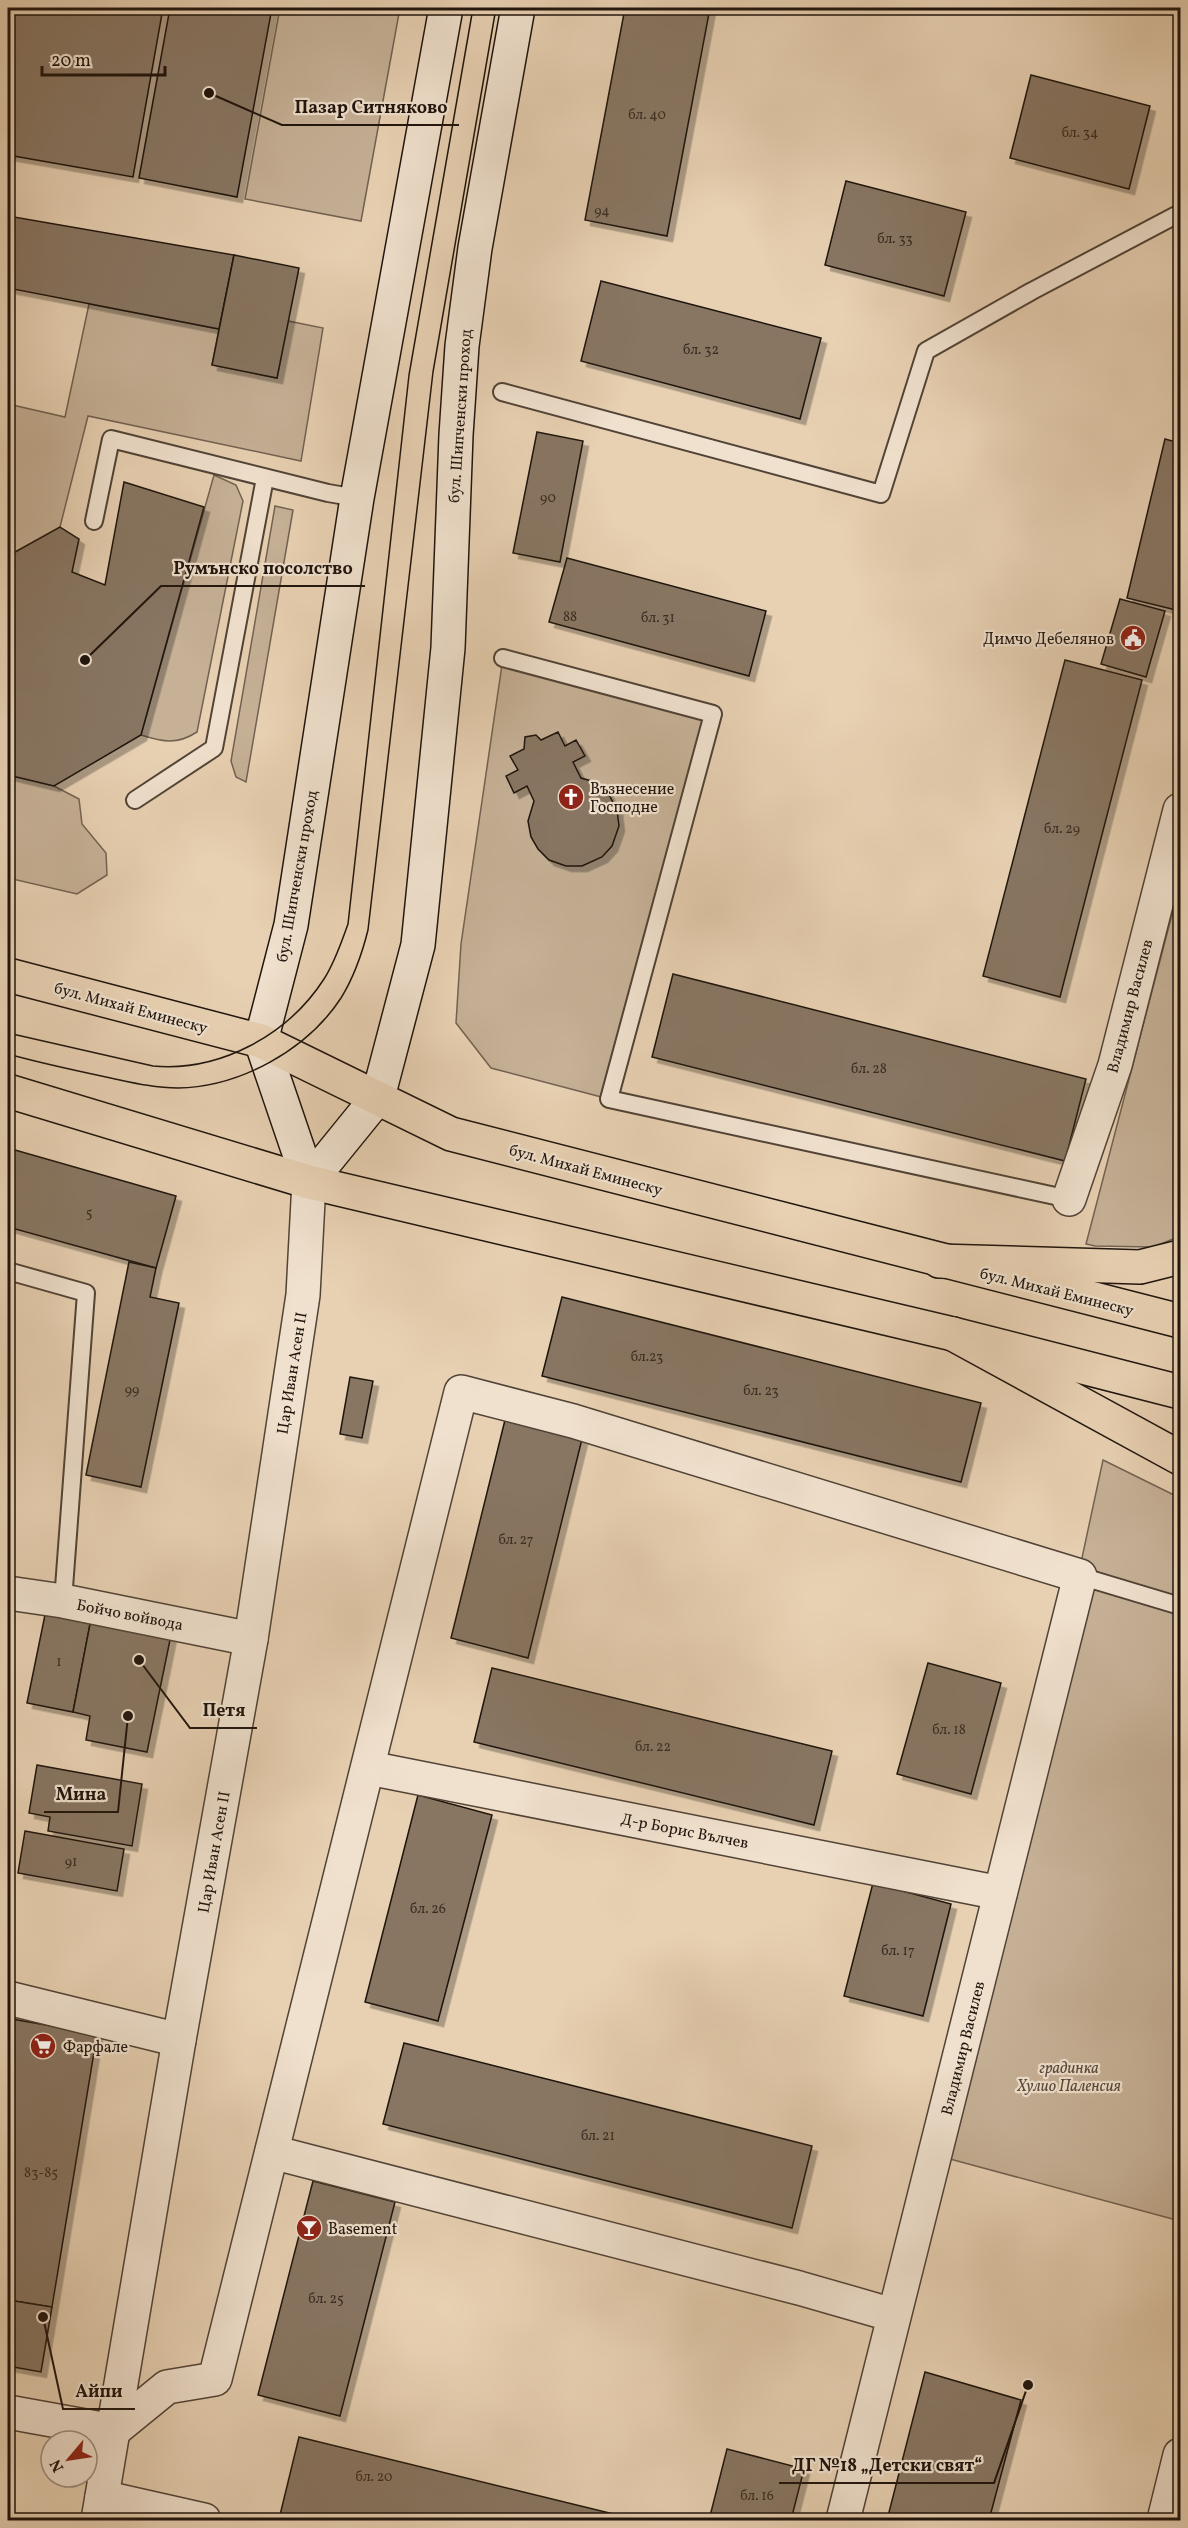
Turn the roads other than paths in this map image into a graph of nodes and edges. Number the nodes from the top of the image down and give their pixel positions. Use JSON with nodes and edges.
{"nodes":[{"id":1,"x":447,"y":8,"type":"edge"},
{"id":2,"x":518,"y":8,"type":"edge"},
{"id":3,"x":1180,"y":213,"type":"edge"},
{"id":4,"x":502,"y":392,"type":"dead end"},
{"id":5,"x":265,"y":478,"type":"junction"},
{"id":6,"x":357,"y":498,"type":"junction"},
{"id":7,"x":94,"y":521,"type":"dead end"},
{"id":8,"x":503,"y":658,"type":"dead end"},
{"id":9,"x":135,"y":800,"type":"dead end"},
{"id":10,"x":1180,"y":810,"type":"edge"},
{"id":11,"x":8,"y":975,"type":"edge"},
{"id":12,"x":261,"y":1041,"type":"junction"},
{"id":13,"x":8,"y":1091,"type":"edge"},
{"id":14,"x":378,"y":1097,"type":"junction"},
{"id":15,"x":309,"y":1182,"type":"junction"},
{"id":16,"x":1069,"y":1199,"type":"joint"},
{"id":17,"x":1180,"y":1257,"type":"edge"},
{"id":18,"x":939,"y":1261,"type":"junction"},
{"id":19,"x":8,"y":1271,"type":"edge"},
{"id":20,"x":1180,"y":1322,"type":"edge"},
{"id":21,"x":953,"y":1334,"type":"junction"},
{"id":22,"x":1180,"y":1392,"type":"edge"},
{"id":23,"x":1180,"y":1458,"type":"edge"},
{"id":24,"x":1080,"y":1576,"type":"junction"},
{"id":25,"x":8,"y":1593,"type":"edge"},
{"id":26,"x":63,"y":1601,"type":"junction"},
{"id":27,"x":1180,"y":1606,"type":"edge"},
{"id":28,"x":251,"y":1639,"type":"junction"},
{"id":29,"x":369,"y":1768,"type":"junction"},
{"id":30,"x":1000,"y":1893,"type":"junction"},
{"id":31,"x":8,"y":1998,"type":"edge"},
{"id":32,"x":179,"y":2040,"type":"junction"},
{"id":33,"x":272,"y":2152,"type":"junction"},
{"id":34,"x":893,"y":2315,"type":"junction"},
{"id":35,"x":8,"y":2412,"type":"edge"},
{"id":36,"x":113,"y":2431,"type":"junction"},
{"id":37,"x":1180,"y":2455,"type":"edge"},
{"id":38,"x":100,"y":2509,"type":"edge"},
{"id":39,"x":204,"y":2520,"type":"edge"},
{"id":40,"x":843,"y":2520,"type":"edge"},
{"id":41,"x":1164,"y":2520,"type":"edge"}],
"edges":[{"from":1,"to":6,"type":"street","name":"бул. Шипченски проход"},
{"from":2,"to":14,"type":"street","name":"бул. Шипченски проход"},
{"from":3,"to":4,"type":"lane"},
{"from":5,"to":6,"type":"lane"},
{"from":5,"to":7,"type":"lane"},
{"from":5,"to":9,"type":"lane"},
{"from":6,"to":12,"type":"street","name":"бул. Шипченски проход"},
{"from":8,"to":16,"type":"lane"},
{"from":10,"to":16,"type":"street","name":"Владимир Василев"},
{"from":11,"to":12,"type":"main road","name":"бул. Михай Еминеску"},
{"from":12,"to":14,"type":"main road","name":"бул. Михай Еминеску"},
{"from":12,"to":15,"type":"street"},
{"from":13,"to":15,"type":"main road"},
{"from":14,"to":15,"type":"street","name":"бул. Шипченски проход"},
{"from":14,"to":18,"type":"main road","name":"бул. Михай Еминеску"},
{"from":15,"to":21,"type":"main road"},
{"from":15,"to":28,"type":"street","name":"Цар Иван Асен II"},
{"from":17,"to":18,"type":"main road"},
{"from":18,"to":20,"type":"main road","name":"бул. Михай Еминеску"},
{"from":19,"to":26,"type":"lane"},
{"from":21,"to":22,"type":"main road"},
{"from":21,"to":23,"type":"main road"},
{"from":24,"to":27,"type":"lane"},
{"from":24,"to":29,"type":"street"},
{"from":24,"to":30,"type":"street","name":"Владимир Василев"},
{"from":25,"to":26,"type":"street","name":"Бойчо войвода"},
{"from":26,"to":28,"type":"street","name":"Бойчо войвода"},
{"from":28,"to":32,"type":"street","name":"Цар Иван Асен II"},
{"from":29,"to":30,"type":"street","name":"Д-р Борис Вълчев"},
{"from":29,"to":33,"type":"street"},
{"from":30,"to":34,"type":"street","name":"Владимир Василев"},
{"from":31,"to":32,"type":"street"},
{"from":32,"to":36,"type":"street","name":"Цар Иван Асен II"},
{"from":33,"to":34,"type":"street"},
{"from":33,"to":36,"type":"street"},
{"from":34,"to":40,"type":"street","name":"Владимир Василев"},
{"from":35,"to":36,"type":"street"},
{"from":36,"to":38,"type":"street","name":"Цар Иван Асен II"},
{"from":37,"to":41,"type":"street"},
{"from":38,"to":39,"type":"street"}]}
